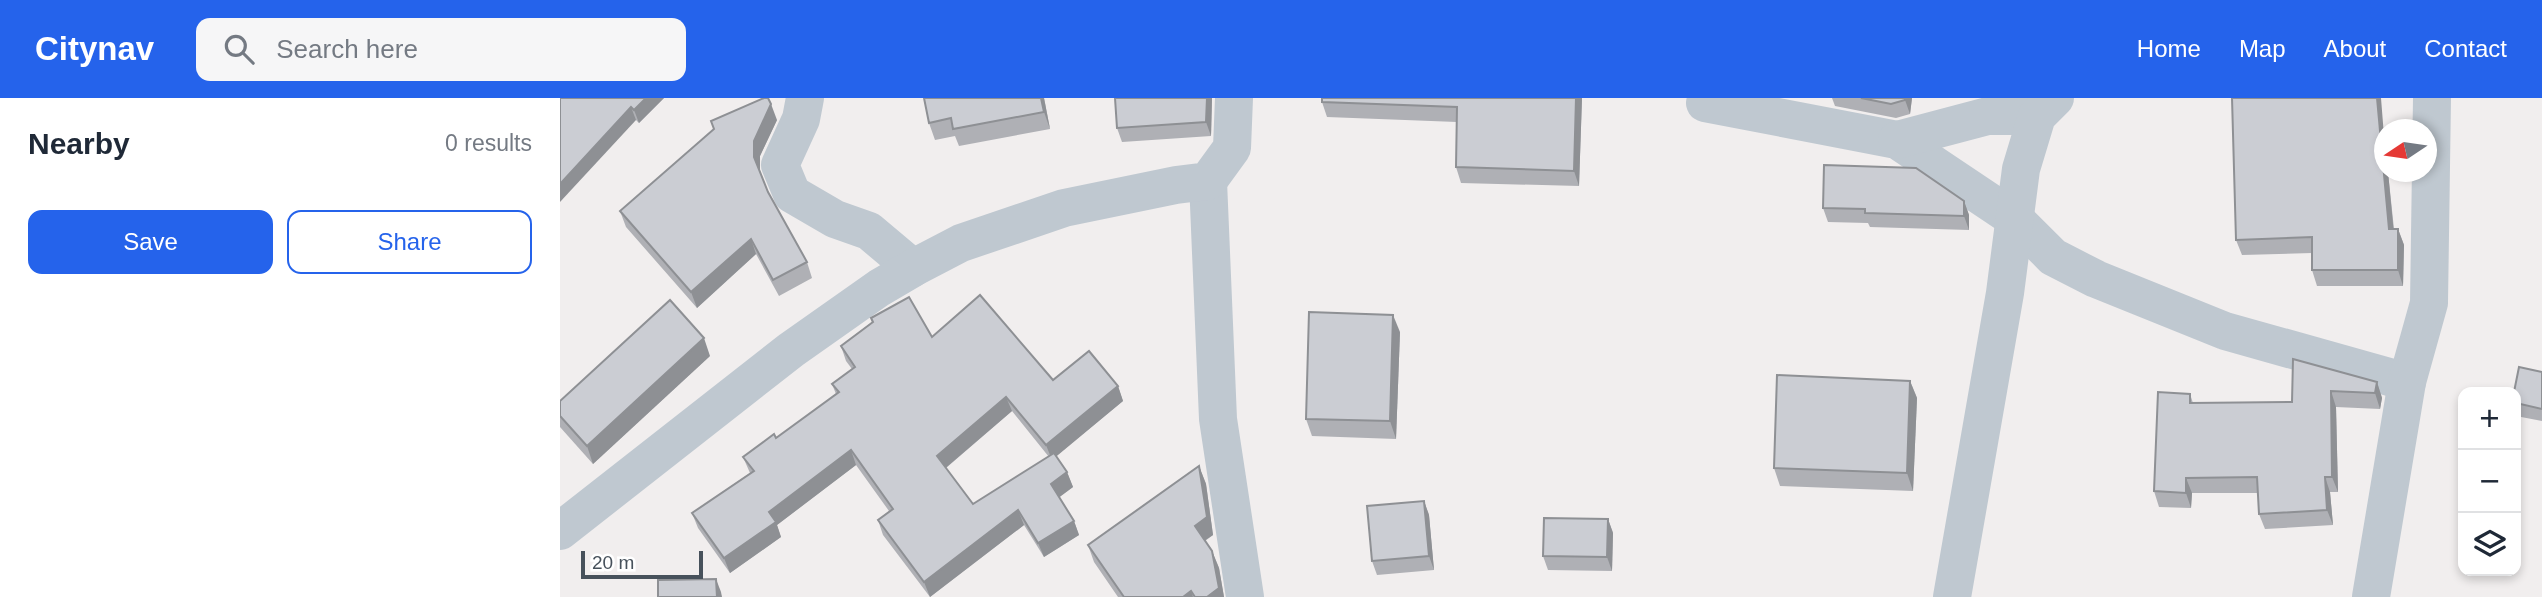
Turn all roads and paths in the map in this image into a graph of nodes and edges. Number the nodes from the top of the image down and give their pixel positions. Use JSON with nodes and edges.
{"nodes":[{"id":1,"x":805,"y":98,"type":"edge"},
{"id":2,"x":1234,"y":98,"type":"edge"},
{"id":3,"x":2432,"y":98,"type":"edge"},
{"id":4,"x":1704,"y":103,"type":"dead end"},
{"id":5,"x":2046,"y":107,"type":"edge"},
{"id":6,"x":1897,"y":140,"type":"junction"},
{"id":7,"x":1208,"y":181,"type":"junction"},
{"id":8,"x":2015,"y":219,"type":"junction"},
{"id":9,"x":913,"y":268,"type":"junction"},
{"id":10,"x":2407,"y":382,"type":"junction"},
{"id":11,"x":560,"y":531,"type":"edge"},
{"id":12,"x":1245,"y":597,"type":"edge"},
{"id":13,"x":1952,"y":597,"type":"edge"},
{"id":14,"x":2371,"y":597,"type":"edge"}],
"edges":[{"from":1,"to":9,"type":"street"},
{"from":2,"to":7,"type":"street"},
{"from":3,"to":10,"type":"street"},
{"from":4,"to":6,"type":"street"},
{"from":5,"to":6,"type":"street"},
{"from":5,"to":8,"type":"street"},
{"from":6,"to":8,"type":"street"},
{"from":7,"to":9,"type":"street"},
{"from":7,"to":12,"type":"street"},
{"from":8,"to":10,"type":"street"},
{"from":8,"to":13,"type":"street"},
{"from":9,"to":11,"type":"street"},
{"from":10,"to":14,"type":"street"}]}
